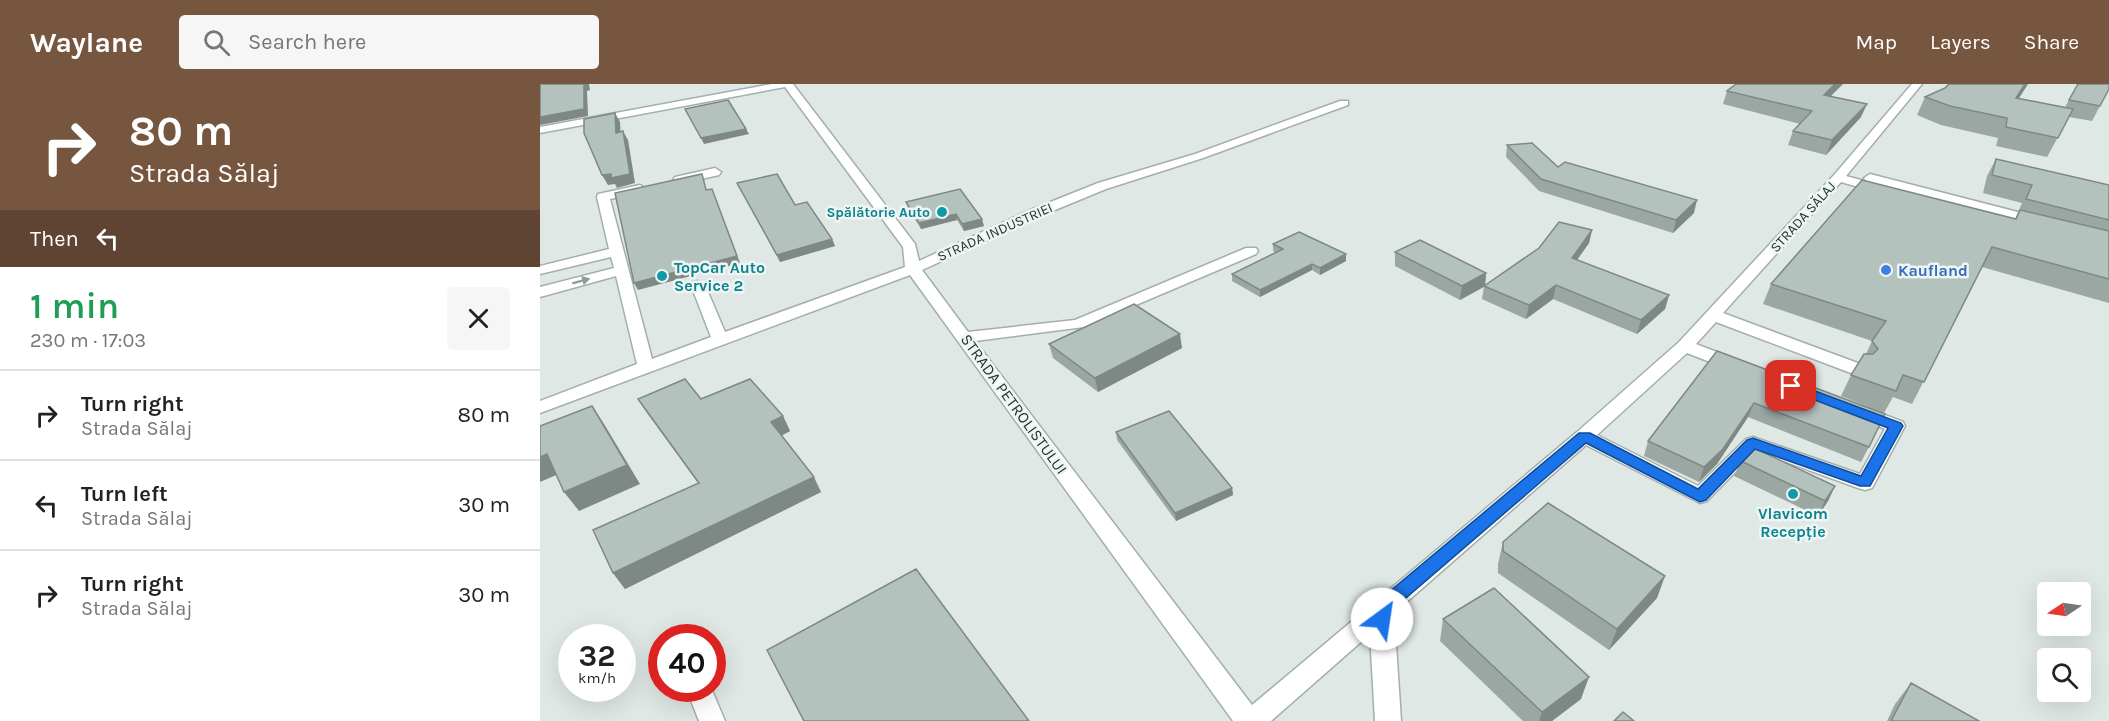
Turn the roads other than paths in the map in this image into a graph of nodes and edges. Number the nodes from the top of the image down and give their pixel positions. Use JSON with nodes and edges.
{"nodes":[{"id":1,"x":788,"y":84,"type":"edge"},
{"id":2,"x":1917,"y":84,"type":"edge"},
{"id":3,"x":1344,"y":103,"type":"dead end"},
{"id":4,"x":540,"y":130,"type":"edge"},
{"id":5,"x":715,"y":172,"type":"dead end"},
{"id":6,"x":1841,"y":175,"type":"junction"},
{"id":7,"x":2053,"y":229,"type":"edge"},
{"id":8,"x":617,"y":251,"type":"junction"},
{"id":9,"x":1251,"y":251,"type":"dead end"},
{"id":10,"x":913,"y":269,"type":"junction"},
{"id":11,"x":540,"y":270,"type":"edge"},
{"id":12,"x":622,"y":270,"type":"junction"},
{"id":13,"x":698,"y":285,"type":"dead end"},
{"id":14,"x":540,"y":292,"type":"edge"},
{"id":15,"x":1713,"y":315,"type":"junction"},
{"id":16,"x":964,"y":337,"type":"junction"},
{"id":17,"x":720,"y":339,"type":"junction"},
{"id":18,"x":1685,"y":346,"type":"junction"},
{"id":19,"x":646,"y":367,"type":"junction"},
{"id":20,"x":1857,"y":369,"type":"edge"},
{"id":21,"x":1752,"y":371,"type":"edge"},
{"id":22,"x":1841,"y":405,"type":"edge"},
{"id":23,"x":540,"y":407,"type":"edge"},
{"id":24,"x":1584,"y":436,"type":"junction"},
{"id":25,"x":1383,"y":607,"type":"junction"},
{"id":26,"x":704,"y":702,"type":"edge"},
{"id":27,"x":712,"y":721,"type":"edge"},
{"id":28,"x":1250,"y":721,"type":"edge"},
{"id":29,"x":1388,"y":721,"type":"edge"}],
"edges":[{"from":1,"to":4,"type":"street"},
{"from":1,"to":10,"type":"street","name":"STRADA PETROLISTULUI"},
{"from":2,"to":6,"type":"street","name":"STRADA SĂLAJ"},
{"from":3,"to":10,"type":"street","name":"STRADA INDUSTRIEI"},
{"from":5,"to":8,"type":"street"},
{"from":6,"to":7,"type":"street"},
{"from":6,"to":15,"type":"street","name":"STRADA SĂLAJ"},
{"from":8,"to":11,"type":"street"},
{"from":8,"to":12,"type":"street"},
{"from":9,"to":16,"type":"street"},
{"from":10,"to":16,"type":"street","name":"STRADA PETROLISTULUI"},
{"from":10,"to":17,"type":"street","name":"STRADA INDUSTRIEI"},
{"from":14,"to":12,"type":"street","one_way":true},
{"from":12,"to":19,"type":"street"},
{"from":13,"to":17,"type":"street"},
{"from":15,"to":18,"type":"street","name":"STRADA SĂLAJ"},
{"from":15,"to":20,"type":"street"},
{"from":16,"to":28,"type":"street","name":"STRADA PETROLISTULUI"},
{"from":17,"to":19,"type":"street","name":"STRADA INDUSTRIEI"},
{"from":18,"to":21,"type":"street"},
{"from":18,"to":24,"type":"street","name":"STRADA SĂLAJ"},
{"from":19,"to":23,"type":"street","name":"STRADA INDUSTRIEI"},
{"from":22,"to":24,"type":"street"},
{"from":24,"to":25,"type":"street","name":"STRADA SĂLAJ"},
{"from":25,"to":28,"type":"street","name":"STRADA SĂLAJ"},
{"from":25,"to":29,"type":"street"},
{"from":26,"to":27,"type":"street"}]}
